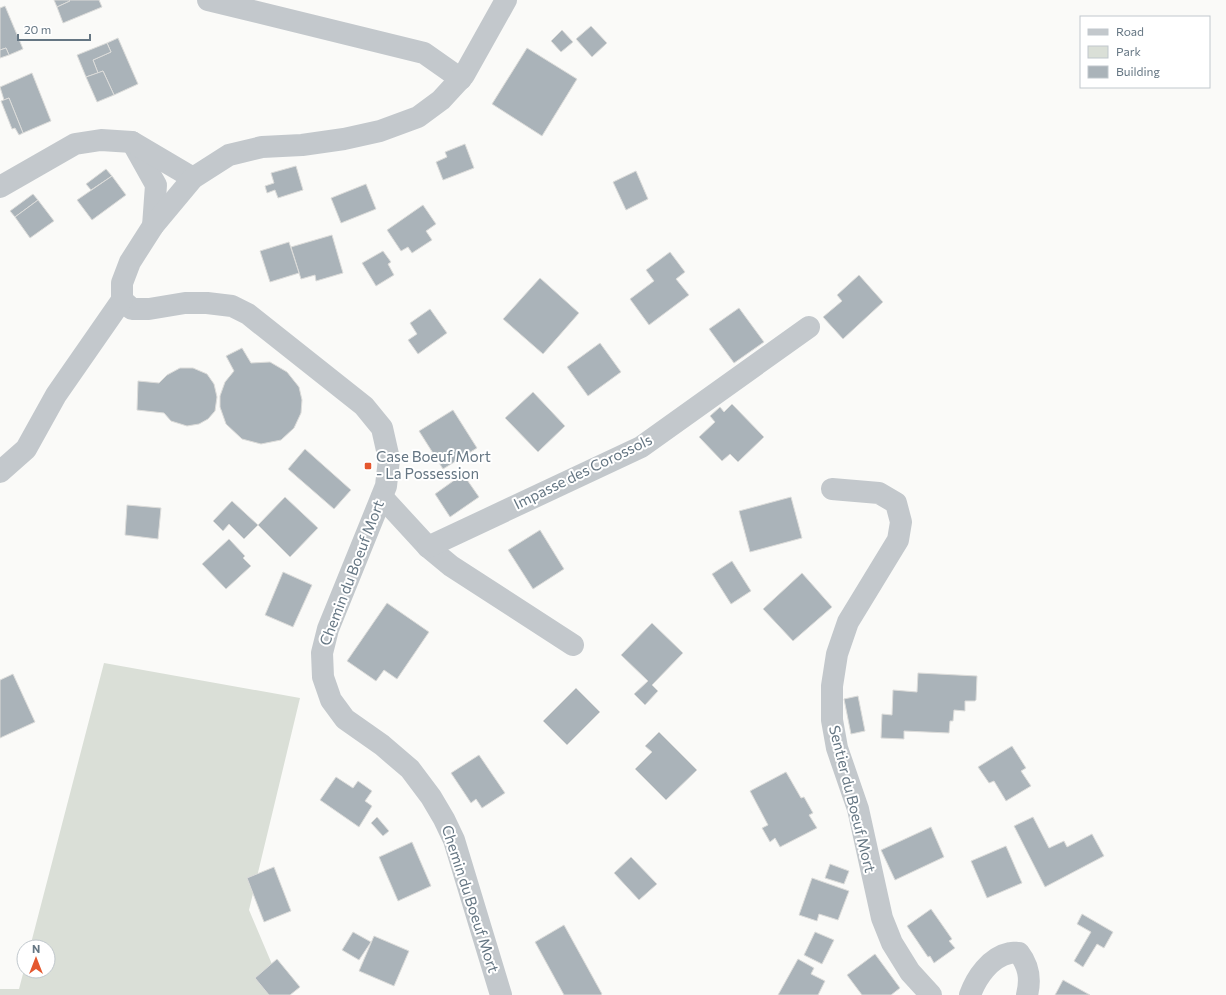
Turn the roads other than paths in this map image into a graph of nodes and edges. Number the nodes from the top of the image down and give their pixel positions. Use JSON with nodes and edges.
{"nodes":[{"id":1,"x":208,"y":0,"type":"edge"},
{"id":2,"x":506,"y":0,"type":"edge"},
{"id":3,"x":461,"y":79,"type":"junction"},
{"id":4,"x":132,"y":142,"type":"junction"},
{"id":5,"x":193,"y":178,"type":"junction"},
{"id":6,"x":0,"y":187,"type":"edge"},
{"id":7,"x":153,"y":226,"type":"junction"},
{"id":8,"x":122,"y":300,"type":"junction"},
{"id":9,"x":809,"y":328,"type":"dead end"},
{"id":10,"x":0,"y":472,"type":"edge"},
{"id":11,"x":832,"y":489,"type":"dead end"},
{"id":12,"x":382,"y":497,"type":"junction"},
{"id":13,"x":428,"y":547,"type":"junction"},
{"id":14,"x":573,"y":645,"type":"dead end"},
{"id":15,"x":501,"y":995,"type":"edge"},
{"id":16,"x":931,"y":995,"type":"edge"},
{"id":17,"x":970,"y":995,"type":"edge"},
{"id":18,"x":1026,"y":995,"type":"edge"}],
"edges":[{"from":1,"to":3,"type":"street"},
{"from":2,"to":3,"type":"street"},
{"from":3,"to":5,"type":"street"},
{"from":4,"to":5,"type":"street"},
{"from":4,"to":6,"type":"street"},
{"from":4,"to":7,"type":"street"},
{"from":5,"to":7,"type":"street"},
{"from":7,"to":8,"type":"street"},
{"from":8,"to":10,"type":"street"},
{"from":8,"to":12,"type":"street","name":"Chemin du Boeuf Mort"},
{"from":9,"to":13,"type":"street","name":"Impasse des Corossols"},
{"from":11,"to":16,"type":"street","name":"Sentier du Boeuf Mort"},
{"from":12,"to":13,"type":"street"},
{"from":12,"to":15,"type":"street","name":"Chemin du Boeuf Mort"},
{"from":13,"to":14,"type":"street"},
{"from":17,"to":18,"type":"street"}]}
